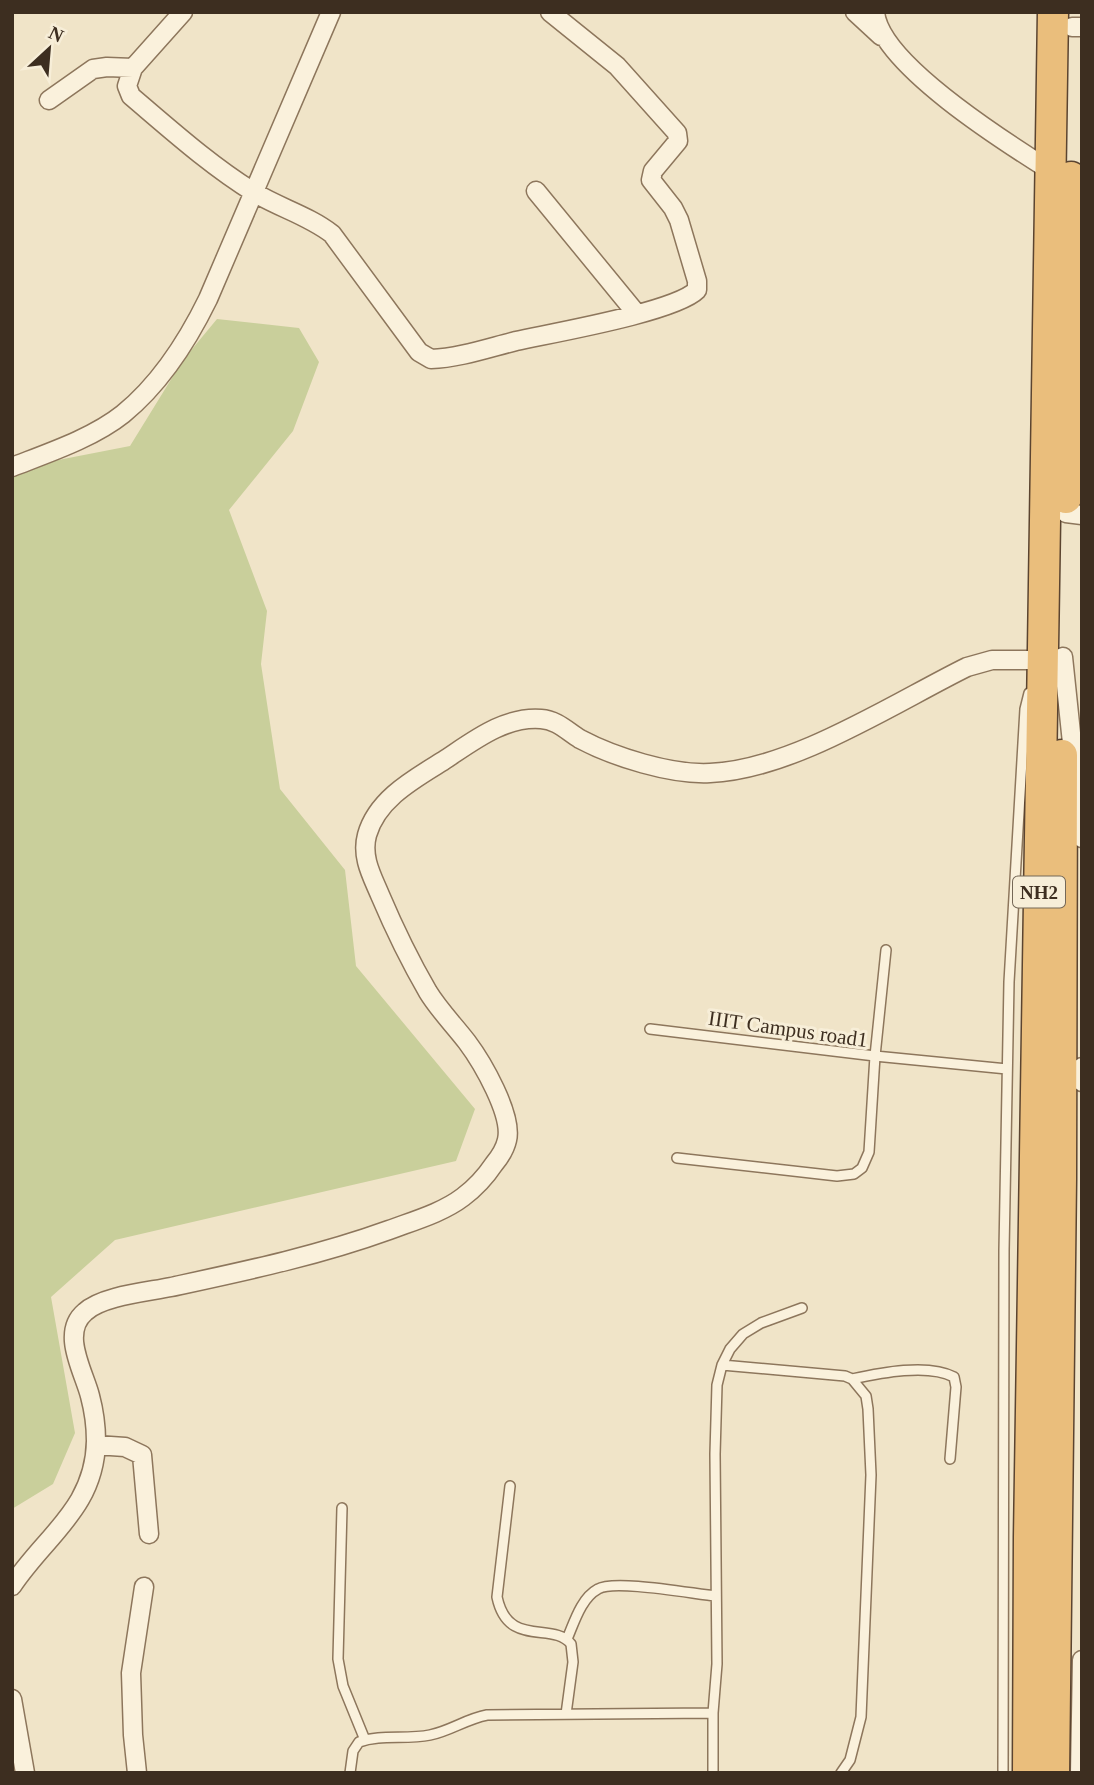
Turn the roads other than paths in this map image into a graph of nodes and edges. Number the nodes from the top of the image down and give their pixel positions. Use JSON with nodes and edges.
{"nodes":[{"id":1,"x":183,"y":12,"type":"edge"},
{"id":2,"x":331,"y":12,"type":"edge"},
{"id":3,"x":550,"y":12,"type":"edge"},
{"id":4,"x":855,"y":12,"type":"edge"},
{"id":5,"x":875,"y":12,"type":"edge"},
{"id":6,"x":1070,"y":20,"type":"edge"},
{"id":7,"x":896,"y":51,"type":"junction"},
{"id":8,"x":133,"y":68,"type":"junction"},
{"id":9,"x":49,"y":100,"type":"dead end"},
{"id":10,"x":1068,"y":168,"type":"edge"},
{"id":11,"x":536,"y":191,"type":"dead end"},
{"id":12,"x":255,"y":192,"type":"junction"},
{"id":13,"x":636,"y":313,"type":"junction"},
{"id":14,"x":1076,"y":337,"type":"edge"},
{"id":15,"x":12,"y":467,"type":"edge"},
{"id":16,"x":1074,"y":514,"type":"edge"},
{"id":17,"x":1050,"y":662,"type":"junction"},
{"id":18,"x":1076,"y":726,"type":"edge"},
{"id":19,"x":1082,"y":838,"type":"edge"},
{"id":20,"x":886,"y":950,"type":"dead end"},
{"id":21,"x":650,"y":1029,"type":"dead end"},
{"id":22,"x":875,"y":1056,"type":"junction"},
{"id":23,"x":1082,"y":1067,"type":"edge"},
{"id":24,"x":1007,"y":1069,"type":"junction"},
{"id":25,"x":1082,"y":1082,"type":"edge"},
{"id":26,"x":677,"y":1158,"type":"dead end"},
{"id":27,"x":802,"y":1308,"type":"dead end"},
{"id":28,"x":722,"y":1365,"type":"junction"},
{"id":29,"x":852,"y":1379,"type":"junction"},
{"id":30,"x":96,"y":1445,"type":"junction"},
{"id":31,"x":950,"y":1459,"type":"dead end"},
{"id":32,"x":510,"y":1486,"type":"dead end"},
{"id":33,"x":342,"y":1508,"type":"dead end"},
{"id":34,"x":149,"y":1534,"type":"dead end"},
{"id":35,"x":12,"y":1586,"type":"edge"},
{"id":36,"x":144,"y":1587,"type":"dead end"},
{"id":37,"x":716,"y":1597,"type":"junction"},
{"id":38,"x":567,"y":1639,"type":"junction"},
{"id":39,"x":1082,"y":1660,"type":"edge"},
{"id":40,"x":12,"y":1699,"type":"edge"},
{"id":41,"x":713,"y":1713,"type":"junction"},
{"id":42,"x":566,"y":1714,"type":"junction"},
{"id":43,"x":365,"y":1740,"type":"junction"},
{"id":44,"x":25,"y":1773,"type":"edge"},
{"id":45,"x":137,"y":1773,"type":"edge"},
{"id":46,"x":350,"y":1773,"type":"edge"},
{"id":47,"x":713,"y":1773,"type":"edge"},
{"id":48,"x":841,"y":1773,"type":"edge"},
{"id":49,"x":1003,"y":1773,"type":"edge"},
{"id":50,"x":1028,"y":1773,"type":"edge"},
{"id":51,"x":1054,"y":1773,"type":"edge"},
{"id":52,"x":1080,"y":1773,"type":"edge"}],
"edges":[{"from":1,"to":8,"type":"street"},
{"from":2,"to":12,"type":"street"},
{"from":3,"to":13,"type":"street"},
{"from":4,"to":7,"type":"street"},
{"from":5,"to":7,"type":"street"},
{"from":6,"to":10,"type":"highway","number":"NH2"},
{"from":7,"to":10,"type":"street"},
{"from":8,"to":9,"type":"street"},
{"from":8,"to":12,"type":"street"},
{"from":10,"to":14,"type":"highway","number":"NH2"},
{"from":10,"to":17,"type":"highway","number":"NH2"},
{"from":11,"to":13,"type":"street"},
{"from":12,"to":13,"type":"street"},
{"from":12,"to":15,"type":"street"},
{"from":14,"to":16,"type":"highway","number":"NH2"},
{"from":16,"to":17,"type":"highway","number":"NH2"},
{"from":17,"to":18,"type":"street"},
{"from":17,"to":24,"type":"lane"},
{"from":17,"to":30,"type":"street"},
{"from":17,"to":50,"type":"highway","number":"NH2"},
{"from":17,"to":51,"type":"highway","number":"NH2"},
{"from":18,"to":19,"type":"street"},
{"from":20,"to":22,"type":"lane"},
{"from":21,"to":22,"type":"lane","name":"IIIT Campus road1"},
{"from":22,"to":24,"type":"lane"},
{"from":22,"to":26,"type":"lane","name":"IIIT Campus road1"},
{"from":23,"to":25,"type":"street"},
{"from":24,"to":49,"type":"lane"},
{"from":27,"to":28,"type":"lane"},
{"from":28,"to":29,"type":"lane"},
{"from":28,"to":37,"type":"lane"},
{"from":29,"to":31,"type":"lane"},
{"from":29,"to":48,"type":"lane"},
{"from":30,"to":34,"type":"street"},
{"from":30,"to":35,"type":"street"},
{"from":32,"to":38,"type":"lane"},
{"from":33,"to":43,"type":"lane"},
{"from":36,"to":45,"type":"street"},
{"from":37,"to":38,"type":"lane"},
{"from":37,"to":41,"type":"lane"},
{"from":38,"to":42,"type":"lane"},
{"from":39,"to":52,"type":"street"},
{"from":40,"to":44,"type":"street"},
{"from":41,"to":42,"type":"lane"},
{"from":41,"to":47,"type":"lane"},
{"from":42,"to":43,"type":"lane"},
{"from":43,"to":46,"type":"lane"}]}
